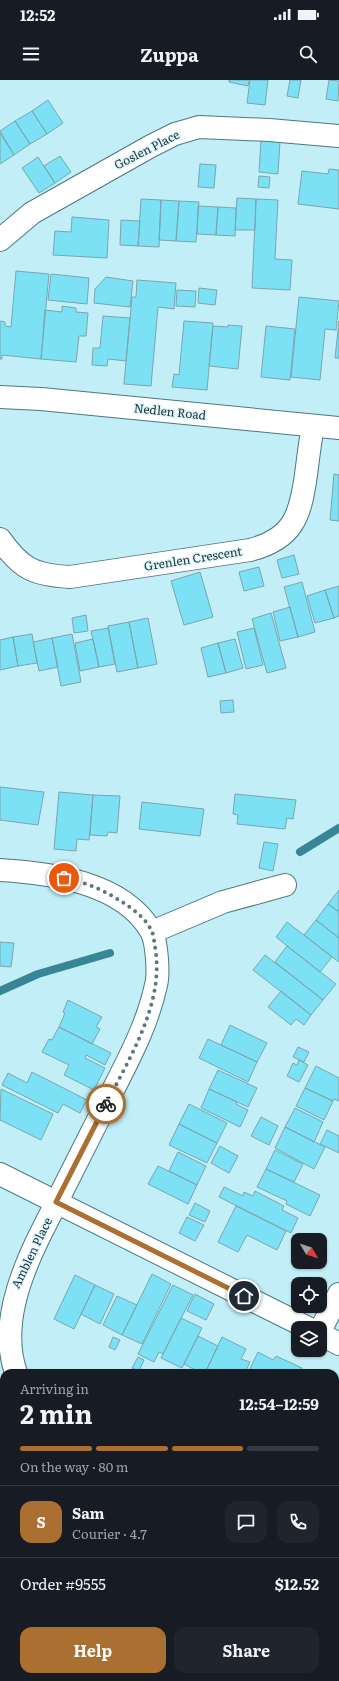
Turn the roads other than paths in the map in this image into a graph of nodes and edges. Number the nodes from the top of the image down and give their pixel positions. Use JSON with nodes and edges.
{"nodes":[{"id":1,"x":339,"y":136,"type":"edge"},
{"id":2,"x":0,"y":240,"type":"edge"},
{"id":3,"x":0,"y":397,"type":"edge"},
{"id":4,"x":313,"y":426,"type":"junction"},
{"id":5,"x":339,"y":428,"type":"edge"},
{"id":6,"x":0,"y":539,"type":"edge"},
{"id":7,"x":0,"y":870,"type":"edge"},
{"id":8,"x":284,"y":885,"type":"dead end"},
{"id":9,"x":152,"y":932,"type":"junction"},
{"id":10,"x":0,"y":1174,"type":"edge"},
{"id":11,"x":56,"y":1202,"type":"junction"},
{"id":12,"x":339,"y":1294,"type":"edge"},
{"id":13,"x":294,"y":1321,"type":"edge"},
{"id":14,"x":326,"y":1321,"type":"edge"},
{"id":15,"x":327,"y":1336,"type":"edge"},
{"id":16,"x":339,"y":1344,"type":"edge"},
{"id":17,"x":14,"y":1369,"type":"edge"}],
"edges":[{"from":1,"to":2,"type":"street","name":"Goslen Place"},
{"from":3,"to":4,"type":"street","name":"Nedlen Road"},
{"from":4,"to":5,"type":"street","name":"Nedlen Road"},
{"from":4,"to":6,"type":"street","name":"Grenlen Crescent"},
{"from":7,"to":9,"type":"street"},
{"from":8,"to":9,"type":"street"},
{"from":9,"to":11,"type":"street","name":"Amblen Place"},
{"from":10,"to":11,"type":"street"},
{"from":11,"to":13,"type":"street"},
{"from":11,"to":17,"type":"street","name":"Amblen Place"},
{"from":12,"to":14,"type":"street"},
{"from":15,"to":16,"type":"street"}]}
